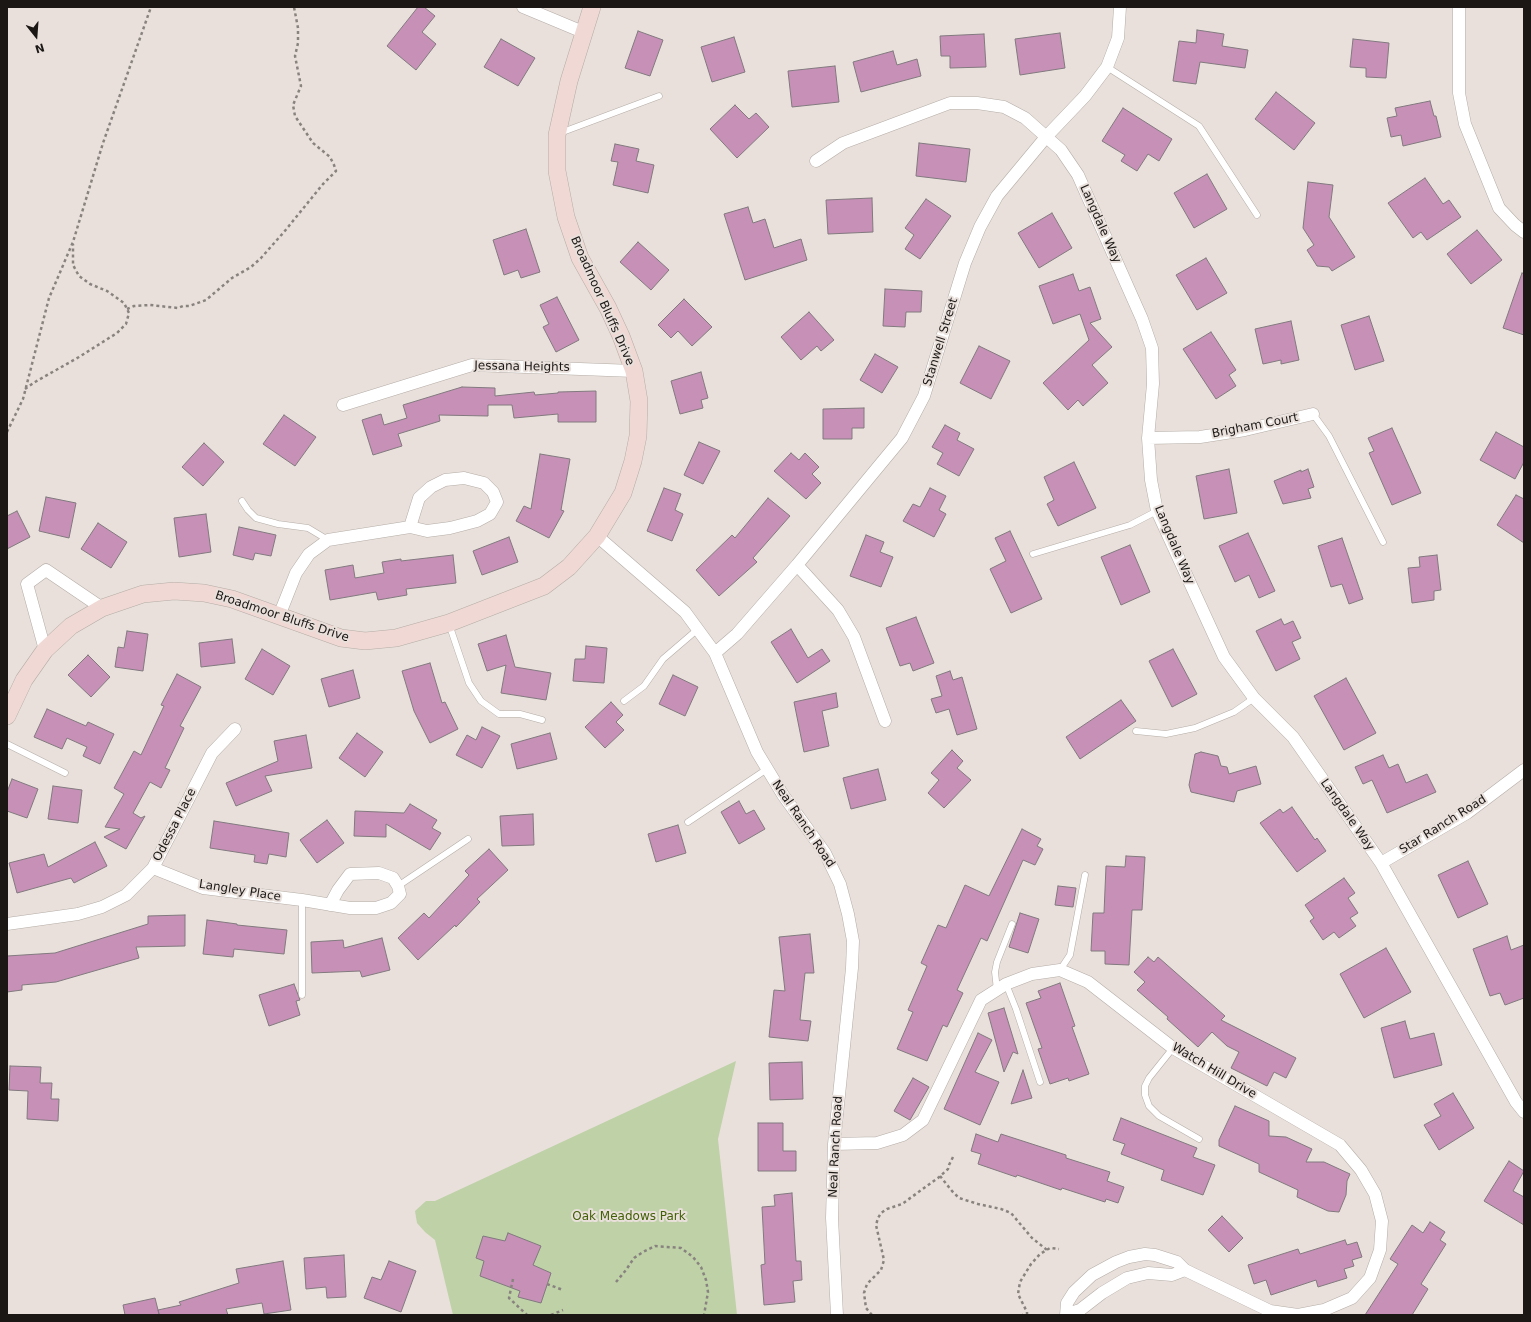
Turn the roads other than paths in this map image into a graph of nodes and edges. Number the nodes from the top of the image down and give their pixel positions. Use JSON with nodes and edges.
{"nodes":[{"id":1,"x":523,"y":7,"type":"edge"},
{"id":2,"x":592,"y":7,"type":"edge"},
{"id":3,"x":1120,"y":7,"type":"edge"},
{"id":4,"x":1459,"y":7,"type":"edge"},
{"id":5,"x":583,"y":32,"type":"junction"},
{"id":6,"x":1107,"y":67,"type":"junction"},
{"id":7,"x":659,"y":96,"type":"dead end"},
{"id":8,"x":557,"y":135,"type":"junction"},
{"id":9,"x":1046,"y":137,"type":"junction"},
{"id":10,"x":816,"y":161,"type":"dead end"},
{"id":11,"x":1257,"y":215,"type":"dead end"},
{"id":12,"x":1524,"y":232,"type":"edge"},
{"id":13,"x":634,"y":370,"type":"junction"},
{"id":14,"x":343,"y":405,"type":"dead end"},
{"id":15,"x":1313,"y":414,"type":"joint"},
{"id":16,"x":1148,"y":438,"type":"junction"},
{"id":17,"x":242,"y":501,"type":"dead end"},
{"id":18,"x":1157,"y":511,"type":"junction"},
{"id":19,"x":410,"y":527,"type":"junction"},
{"id":20,"x":597,"y":536,"type":"junction"},
{"id":21,"x":328,"y":540,"type":"junction"},
{"id":22,"x":1383,"y":542,"type":"dead end"},
{"id":23,"x":1033,"y":554,"type":"dead end"},
{"id":24,"x":797,"y":565,"type":"junction"},
{"id":25,"x":102,"y":608,"type":"junction"},
{"id":26,"x":279,"y":616,"type":"junction"},
{"id":27,"x":449,"y":623,"type":"junction"},
{"id":28,"x":698,"y":629,"type":"junction"},
{"id":29,"x":45,"y":650,"type":"junction"},
{"id":30,"x":715,"y":653,"type":"junction"},
{"id":31,"x":1254,"y":698,"type":"junction"},
{"id":32,"x":624,"y":701,"type":"dead end"},
{"id":33,"x":7,"y":716,"type":"edge"},
{"id":34,"x":542,"y":720,"type":"dead end"},
{"id":35,"x":885,"y":721,"type":"dead end"},
{"id":36,"x":235,"y":729,"type":"dead end"},
{"id":37,"x":1136,"y":731,"type":"dead end"},
{"id":38,"x":7,"y":744,"type":"edge"},
{"id":39,"x":767,"y":769,"type":"junction"},
{"id":40,"x":1524,"y":770,"type":"edge"},
{"id":41,"x":65,"y":773,"type":"dead end"},
{"id":42,"x":688,"y":822,"type":"dead end"},
{"id":43,"x":468,"y":839,"type":"dead end"},
{"id":44,"x":1381,"y":864,"type":"junction"},
{"id":45,"x":153,"y":868,"type":"junction"},
{"id":46,"x":1085,"y":875,"type":"dead end"},
{"id":47,"x":398,"y":886,"type":"junction"},
{"id":48,"x":302,"y":900,"type":"junction"},
{"id":49,"x":330,"y":905,"type":"junction"},
{"id":50,"x":7,"y":924,"type":"edge"},
{"id":51,"x":1012,"y":924,"type":"dead end"},
{"id":52,"x":1060,"y":970,"type":"junction"},
{"id":53,"x":1001,"y":987,"type":"junction"},
{"id":54,"x":302,"y":995,"type":"dead end"},
{"id":55,"x":1173,"y":1048,"type":"junction"},
{"id":56,"x":1040,"y":1082,"type":"dead end"},
{"id":57,"x":1524,"y":1112,"type":"edge"},
{"id":58,"x":1199,"y":1139,"type":"dead end"},
{"id":59,"x":834,"y":1144,"type":"junction"},
{"id":60,"x":1184,"y":1270,"type":"junction"},
{"id":61,"x":838,"y":1315,"type":"edge"},
{"id":62,"x":1067,"y":1315,"type":"edge"}],
"edges":[{"from":1,"to":5,"type":"street"},
{"from":2,"to":5,"type":"street","name":"Broadmoor Bluffs Drive"},
{"from":3,"to":6,"type":"street","name":"Stanwell Street"},
{"from":4,"to":12,"type":"street"},
{"from":5,"to":8,"type":"street","name":"Broadmoor Bluffs Drive"},
{"from":6,"to":9,"type":"street","name":"Stanwell Street"},
{"from":6,"to":11,"type":"lane"},
{"from":7,"to":8,"type":"lane"},
{"from":8,"to":13,"type":"street","name":"Broadmoor Bluffs Drive"},
{"from":9,"to":10,"type":"street","name":"Langdale Way"},
{"from":9,"to":16,"type":"street","name":"Langdale Way"},
{"from":9,"to":24,"type":"street","name":"Stanwell Street"},
{"from":13,"to":14,"type":"street","name":"Jessana Heights"},
{"from":13,"to":20,"type":"street","name":"Broadmoor Bluffs Drive"},
{"from":15,"to":16,"type":"street","name":"Brigham Court"},
{"from":15,"to":22,"type":"lane"},
{"from":16,"to":18,"type":"street","name":"Langdale Way"},
{"from":17,"to":21,"type":"lane"},
{"from":18,"to":23,"type":"lane"},
{"from":18,"to":31,"type":"street","name":"Langdale Way"},
{"from":19,"to":19,"type":"street"},
{"from":19,"to":21,"type":"street"},
{"from":20,"to":27,"type":"street","name":"Broadmoor Bluffs Drive"},
{"from":20,"to":28,"type":"street","name":"Neal Ranch Road"},
{"from":21,"to":26,"type":"street"},
{"from":24,"to":30,"type":"street","name":"Stanwell Street"},
{"from":24,"to":35,"type":"street"},
{"from":25,"to":26,"type":"street","name":"Broadmoor Bluffs Drive"},
{"from":25,"to":29,"type":"street","name":"Broadmoor Bluffs Drive"},
{"from":25,"to":29,"type":"street"},
{"from":26,"to":27,"type":"street","name":"Broadmoor Bluffs Drive"},
{"from":27,"to":34,"type":"lane"},
{"from":28,"to":30,"type":"street","name":"Neal Ranch Road"},
{"from":28,"to":32,"type":"lane"},
{"from":29,"to":33,"type":"street","name":"Broadmoor Bluffs Drive"},
{"from":30,"to":39,"type":"street","name":"Neal Ranch Road"},
{"from":31,"to":37,"type":"lane"},
{"from":31,"to":44,"type":"street","name":"Langdale Way"},
{"from":36,"to":45,"type":"street","name":"Odessa Place"},
{"from":38,"to":41,"type":"lane"},
{"from":39,"to":42,"type":"lane"},
{"from":39,"to":59,"type":"street","name":"Neal Ranch Road"},
{"from":40,"to":44,"type":"street","name":"Star Ranch Road"},
{"from":43,"to":47,"type":"lane"},
{"from":44,"to":57,"type":"street","name":"Langdale Way"},
{"from":45,"to":48,"type":"street","name":"Langley Place"},
{"from":45,"to":50,"type":"street","name":"Odessa Place"},
{"from":46,"to":52,"type":"lane"},
{"from":47,"to":49,"type":"street","name":"Langley Place"},
{"from":47,"to":49,"type":"street"},
{"from":48,"to":49,"type":"street","name":"Langley Place"},
{"from":48,"to":54,"type":"lane"},
{"from":51,"to":53,"type":"lane"},
{"from":52,"to":53,"type":"street"},
{"from":52,"to":55,"type":"street","name":"Watch Hill Drive"},
{"from":53,"to":56,"type":"lane"},
{"from":53,"to":59,"type":"street"},
{"from":55,"to":58,"type":"lane"},
{"from":55,"to":60,"type":"street","name":"Watch Hill Drive"},
{"from":59,"to":61,"type":"street","name":"Neal Ranch Road"},
{"from":60,"to":62,"type":"street","name":"Watch Hill Drive"},
{"from":60,"to":62,"type":"street","name":"Watch Hill Drive"}]}
